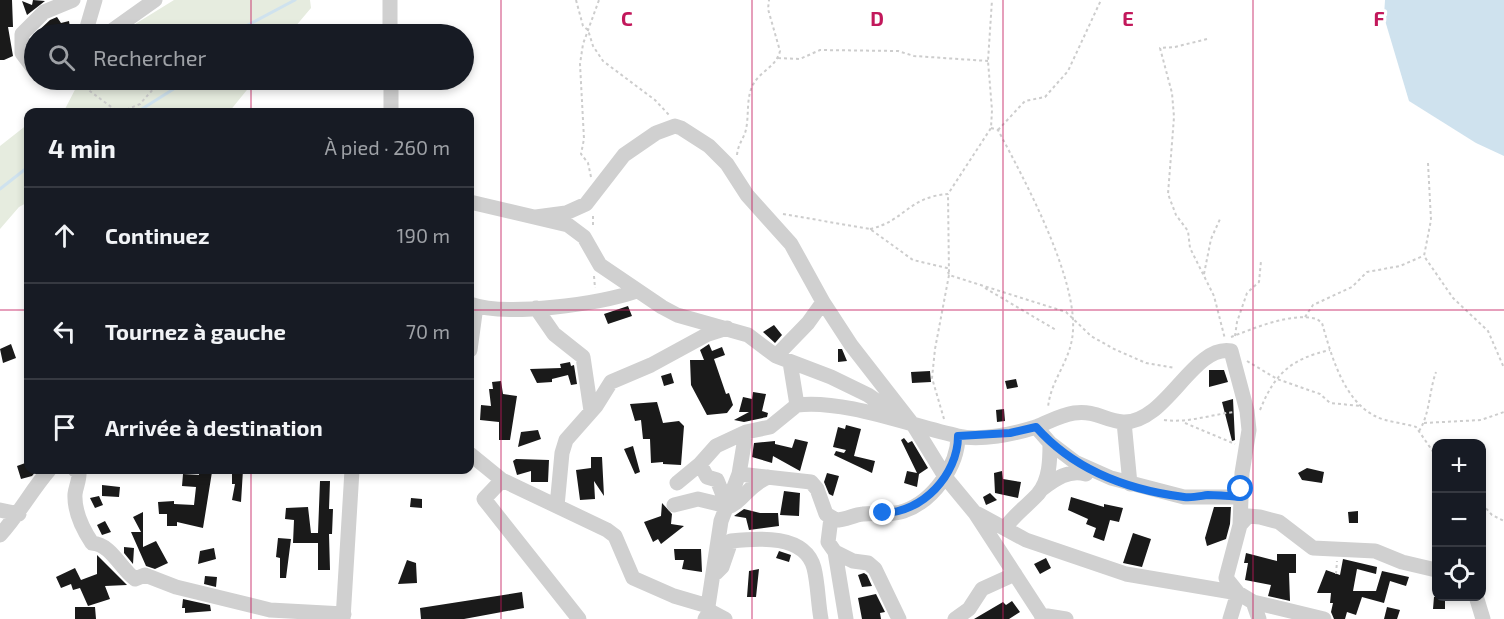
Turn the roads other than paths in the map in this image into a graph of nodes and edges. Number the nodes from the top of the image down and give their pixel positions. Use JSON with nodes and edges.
{"nodes":[{"id":1,"x":73,"y":0,"type":"edge"},
{"id":2,"x":95,"y":0,"type":"edge"},
{"id":3,"x":390,"y":0,"type":"edge"},
{"id":4,"x":152,"y":1,"type":"edge"},
{"id":5,"x":32,"y":24,"type":"edge"},
{"id":6,"x":88,"y":24,"type":"edge"},
{"id":7,"x":121,"y":24,"type":"edge"},
{"id":8,"x":390,"y":24,"type":"edge"},
{"id":9,"x":24,"y":32,"type":"edge"},
{"id":10,"x":24,"y":56,"type":"edge"},
{"id":11,"x":391,"y":90,"type":"edge"},
{"id":12,"x":391,"y":108,"type":"edge"},
{"id":13,"x":474,"y":203,"type":"edge"},
{"id":14,"x":536,"y":217,"type":"junction"},
{"id":15,"x":637,"y":291,"type":"junction"},
{"id":16,"x":823,"y":302,"type":"junction"},
{"id":17,"x":474,"y":305,"type":"edge"},
{"id":18,"x":536,"y":308,"type":"junction"},
{"id":19,"x":727,"y":328,"type":"junction"},
{"id":20,"x":783,"y":359,"type":"junction"},
{"id":21,"x":797,"y":405,"type":"junction"},
{"id":22,"x":591,"y":411,"type":"junction"},
{"id":23,"x":1124,"y":422,"type":"junction"},
{"id":24,"x":914,"y":426,"type":"junction"},
{"id":25,"x":1036,"y":427,"type":"junction"},
{"id":26,"x":746,"y":432,"type":"junction"},
{"id":27,"x":952,"y":434,"type":"junction"},
{"id":28,"x":1050,"y":443,"type":"junction"},
{"id":29,"x":474,"y":457,"type":"edge"},
{"id":30,"x":700,"y":464,"type":"junction"},
{"id":31,"x":46,"y":474,"type":"edge"},
{"id":32,"x":80,"y":474,"type":"edge"},
{"id":33,"x":352,"y":474,"type":"edge"},
{"id":34,"x":739,"y":474,"type":"junction"},
{"id":35,"x":1086,"y":474,"type":"dead end"},
{"id":36,"x":769,"y":476,"type":"junction"},
{"id":37,"x":946,"y":478,"type":"junction"},
{"id":38,"x":502,"y":480,"type":"junction"},
{"id":39,"x":677,"y":483,"type":"dead end"},
{"id":40,"x":1130,"y":484,"type":"junction"},
{"id":41,"x":1042,"y":489,"type":"junction"},
{"id":42,"x":1240,"y":497,"type":"junction"},
{"id":43,"x":674,"y":505,"type":"dead end"},
{"id":44,"x":557,"y":506,"type":"junction"},
{"id":45,"x":727,"y":506,"type":"junction"},
{"id":46,"x":0,"y":510,"type":"edge"},
{"id":47,"x":975,"y":513,"type":"junction"},
{"id":48,"x":19,"y":514,"type":"junction"},
{"id":49,"x":831,"y":518,"type":"junction"},
{"id":50,"x":1240,"y":525,"type":"junction"},
{"id":51,"x":1005,"y":528,"type":"junction"},
{"id":52,"x":0,"y":535,"type":"edge"},
{"id":53,"x":835,"y":552,"type":"junction"},
{"id":54,"x":1432,"y":569,"type":"edge"},
{"id":55,"x":1015,"y":574,"type":"junction"},
{"id":56,"x":712,"y":577,"type":"junction"},
{"id":57,"x":1238,"y":593,"type":"junction"},
{"id":58,"x":1477,"y":601,"type":"edge"},
{"id":59,"x":1253,"y":602,"type":"junction"},
{"id":60,"x":702,"y":612,"type":"edge"},
{"id":61,"x":343,"y":616,"type":"edge"},
{"id":62,"x":1043,"y":617,"type":"edge"},
{"id":63,"x":579,"y":619,"type":"edge"},
{"id":64,"x":725,"y":619,"type":"edge"},
{"id":65,"x":820,"y":619,"type":"edge"},
{"id":66,"x":846,"y":619,"type":"edge"},
{"id":67,"x":898,"y":619,"type":"edge"},
{"id":68,"x":955,"y":619,"type":"edge"},
{"id":69,"x":1066,"y":619,"type":"edge"},
{"id":70,"x":1230,"y":619,"type":"edge"},
{"id":71,"x":1259,"y":619,"type":"edge"},
{"id":72,"x":1324,"y":619,"type":"edge"},
{"id":73,"x":1483,"y":619,"type":"edge"}],
"edges":[{"from":1,"to":5,"type":"street"},
{"from":2,"to":6,"type":"street"},
{"from":3,"to":8,"type":"street"},
{"from":4,"to":7,"type":"street"},
{"from":9,"to":10,"type":"street"},
{"from":11,"to":12,"type":"street"},
{"from":13,"to":14,"type":"street"},
{"from":14,"to":15,"type":"street"},
{"from":14,"to":16,"type":"street"},
{"from":15,"to":18,"type":"street"},
{"from":15,"to":19,"type":"street"},
{"from":16,"to":20,"type":"street"},
{"from":16,"to":24,"type":"street"},
{"from":17,"to":18,"type":"street"},
{"from":18,"to":22,"type":"street"},
{"from":19,"to":20,"type":"street"},
{"from":19,"to":22,"type":"street"},
{"from":20,"to":21,"type":"street"},
{"from":20,"to":24,"type":"street"},
{"from":21,"to":24,"type":"street"},
{"from":21,"to":26,"type":"street"},
{"from":22,"to":44,"type":"street"},
{"from":23,"to":25,"type":"street"},
{"from":23,"to":40,"type":"street"},
{"from":23,"to":42,"type":"street"},
{"from":24,"to":27,"type":"street"},
{"from":24,"to":37,"type":"street"},
{"from":25,"to":27,"type":"street"},
{"from":25,"to":28,"type":"street"},
{"from":26,"to":30,"type":"street"},
{"from":26,"to":34,"type":"street"},
{"from":27,"to":37,"type":"street"},
{"from":28,"to":40,"type":"street"},
{"from":28,"to":41,"type":"street"},
{"from":29,"to":38,"type":"street"},
{"from":30,"to":39,"type":"street"},
{"from":30,"to":45,"type":"street"},
{"from":31,"to":48,"type":"street"},
{"from":32,"to":61,"type":"street"},
{"from":33,"to":61,"type":"street"},
{"from":34,"to":36,"type":"street"},
{"from":34,"to":45,"type":"street"},
{"from":35,"to":41,"type":"street"},
{"from":36,"to":45,"type":"street"},
{"from":36,"to":49,"type":"street"},
{"from":37,"to":47,"type":"street"},
{"from":37,"to":49,"type":"street"},
{"from":38,"to":44,"type":"street"},
{"from":38,"to":63,"type":"street"},
{"from":40,"to":42,"type":"street"},
{"from":41,"to":51,"type":"street"},
{"from":42,"to":50,"type":"street"},
{"from":43,"to":45,"type":"street"},
{"from":44,"to":60,"type":"street"},
{"from":45,"to":56,"type":"street"},
{"from":46,"to":48,"type":"street"},
{"from":47,"to":51,"type":"street"},
{"from":47,"to":55,"type":"street"},
{"from":48,"to":52,"type":"street"},
{"from":49,"to":53,"type":"street"},
{"from":50,"to":54,"type":"street"},
{"from":50,"to":57,"type":"street"},
{"from":51,"to":57,"type":"street"},
{"from":53,"to":66,"type":"street"},
{"from":53,"to":67,"type":"street"},
{"from":55,"to":62,"type":"street"},
{"from":55,"to":68,"type":"street"},
{"from":56,"to":60,"type":"street"},
{"from":56,"to":65,"type":"street"},
{"from":57,"to":59,"type":"street"},
{"from":57,"to":70,"type":"street"},
{"from":58,"to":73,"type":"street"},
{"from":59,"to":71,"type":"street"},
{"from":59,"to":72,"type":"street"},
{"from":60,"to":64,"type":"street"},
{"from":62,"to":69,"type":"street"}]}
